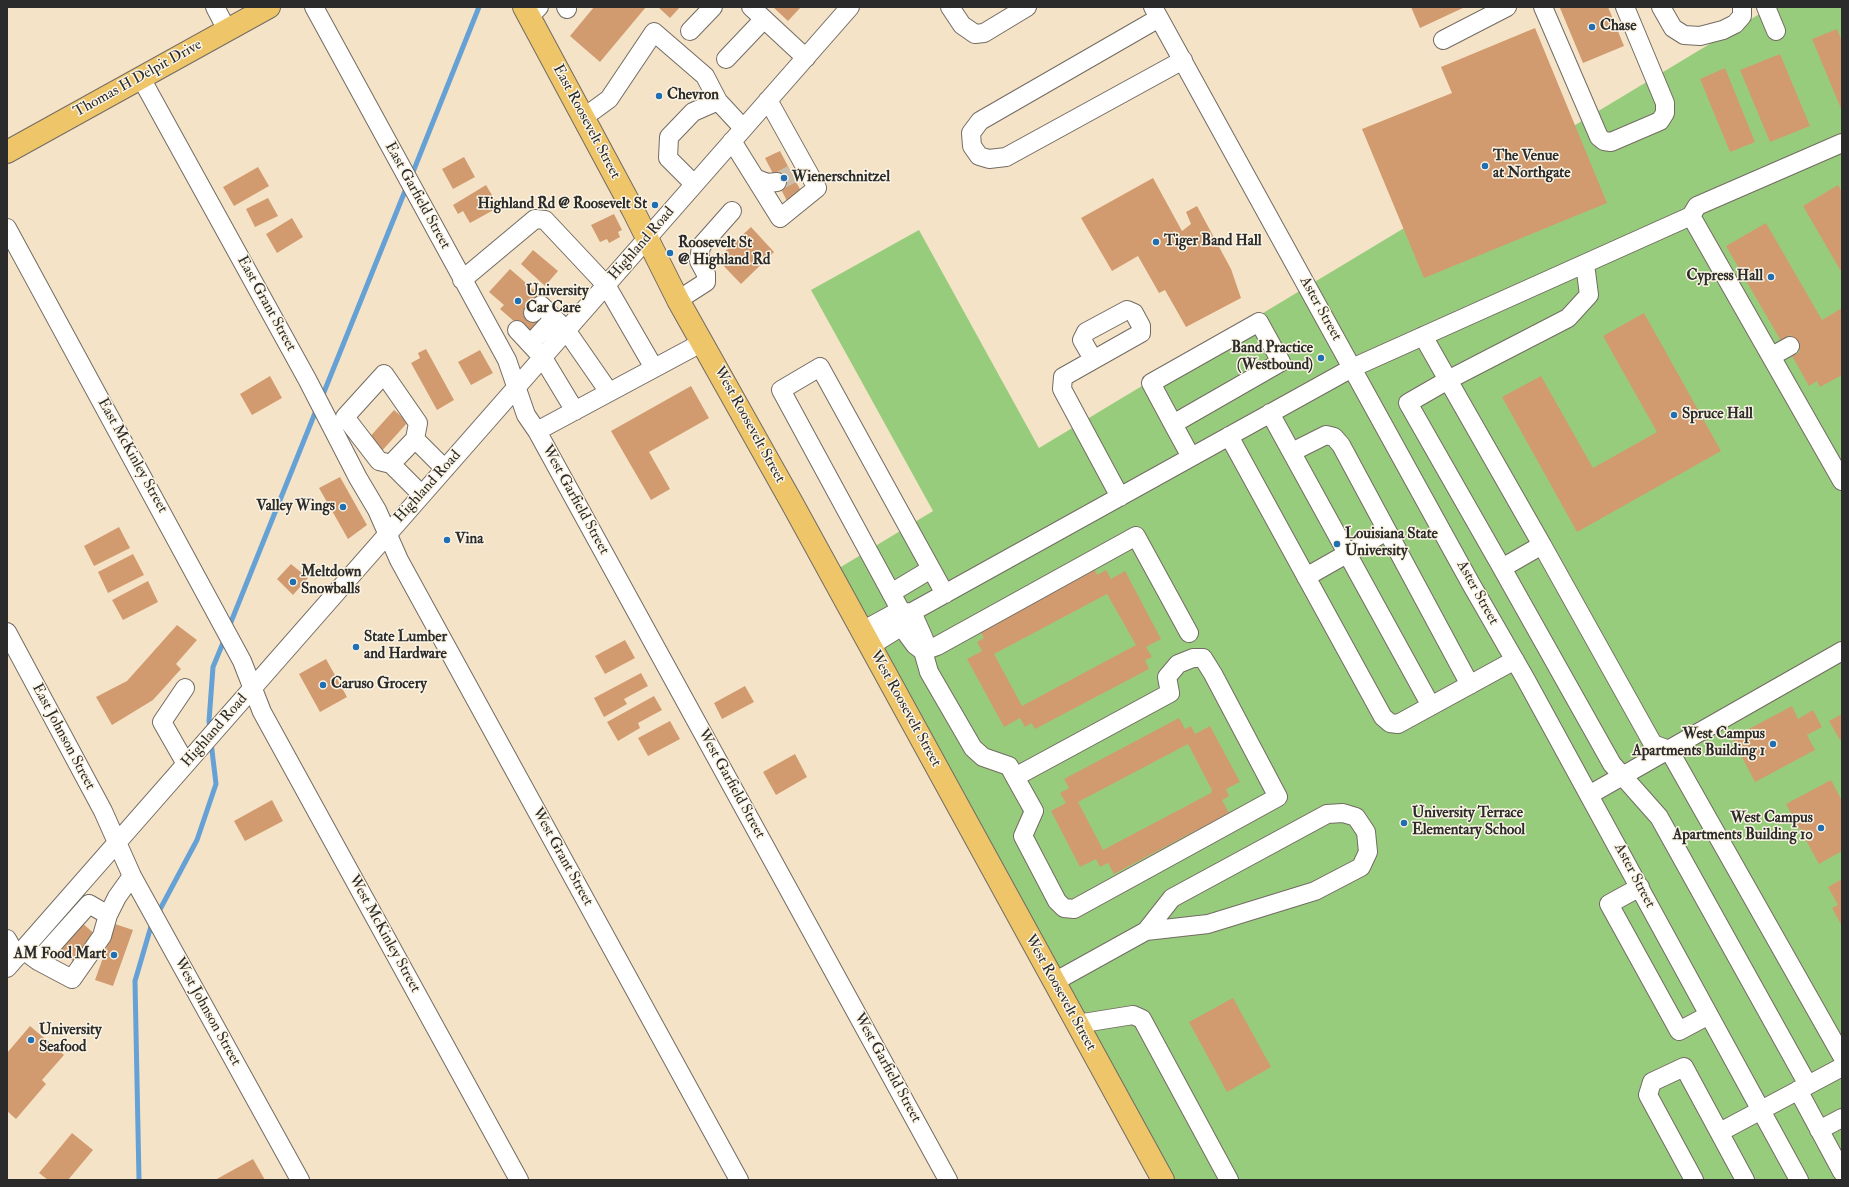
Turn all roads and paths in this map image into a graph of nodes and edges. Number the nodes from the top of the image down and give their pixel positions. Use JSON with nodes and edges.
{"nodes":[{"id":1,"x":214,"y":7,"type":"edge"},
{"id":2,"x":269,"y":7,"type":"edge"},
{"id":3,"x":314,"y":7,"type":"edge"},
{"id":4,"x":713,"y":7,"type":"edge"},
{"id":5,"x":850,"y":7,"type":"edge"},
{"id":6,"x":950,"y":7,"type":"edge"},
{"id":7,"x":1027,"y":7,"type":"edge"},
{"id":8,"x":1507,"y":7,"type":"edge"},
{"id":9,"x":1543,"y":7,"type":"edge"},
{"id":10,"x":1626,"y":7,"type":"edge"},
{"id":11,"x":1661,"y":7,"type":"edge"},
{"id":12,"x":1742,"y":7,"type":"edge"},
{"id":13,"x":1766,"y":7,"type":"edge"},
{"id":14,"x":530,"y":10,"type":"edge"},
{"id":15,"x":757,"y":13,"type":"edge"},
{"id":16,"x":1156,"y":13,"type":"edge"},
{"id":17,"x":227,"y":30,"type":"junction"},
{"id":18,"x":690,"y":30,"type":"dead end"},
{"id":19,"x":1776,"y":31,"type":"dead end"},
{"id":20,"x":1442,"y":40,"type":"dead end"},
{"id":21,"x":806,"y":58,"type":"junction"},
{"id":22,"x":726,"y":59,"type":"dead end"},
{"id":23,"x":1183,"y":60,"type":"junction"},
{"id":24,"x":141,"y":78,"type":"junction"},
{"id":25,"x":768,"y":100,"type":"junction"},
{"id":26,"x":718,"y":101,"type":"junction"},
{"id":27,"x":583,"y":118,"type":"junction"},
{"id":28,"x":738,"y":134,"type":"junction"},
{"id":29,"x":1842,"y":143,"type":"edge"},
{"id":30,"x":7,"y":150,"type":"edge"},
{"id":31,"x":790,"y":172,"type":"junction"},
{"id":32,"x":755,"y":178,"type":"junction"},
{"id":33,"x":694,"y":184,"type":"junction"},
{"id":34,"x":732,"y":211,"type":"dead end"},
{"id":35,"x":1692,"y":216,"type":"junction"},
{"id":36,"x":7,"y":228,"type":"edge"},
{"id":37,"x":647,"y":238,"type":"junction"},
{"id":38,"x":1585,"y":264,"type":"junction"},
{"id":39,"x":462,"y":280,"type":"junction"},
{"id":40,"x":606,"y":285,"type":"junction"},
{"id":41,"x":678,"y":300,"type":"junction"},
{"id":42,"x":533,"y":313,"type":"dead end"},
{"id":43,"x":560,"y":324,"type":"junction"},
{"id":44,"x":1424,"y":336,"type":"junction"},
{"id":45,"x":703,"y":342,"type":"junction"},
{"id":46,"x":530,"y":344,"type":"junction"},
{"id":47,"x":499,"y":346,"type":"junction"},
{"id":48,"x":1790,"y":346,"type":"dead end"},
{"id":49,"x":1772,"y":356,"type":"junction"},
{"id":50,"x":543,"y":358,"type":"junction"},
{"id":51,"x":1093,"y":360,"type":"dead end"},
{"id":52,"x":654,"y":368,"type":"junction"},
{"id":53,"x":1352,"y":368,"type":"junction"},
{"id":54,"x":1448,"y":380,"type":"junction"},
{"id":55,"x":516,"y":386,"type":"junction"},
{"id":56,"x":609,"y":392,"type":"junction"},
{"id":57,"x":574,"y":411,"type":"junction"},
{"id":58,"x":1270,"y":413,"type":"junction"},
{"id":59,"x":1173,"y":424,"type":"junction"},
{"id":60,"x":538,"y":431,"type":"junction"},
{"id":61,"x":1230,"y":436,"type":"junction"},
{"id":62,"x":415,"y":439,"type":"junction"},
{"id":63,"x":1292,"y":452,"type":"junction"},
{"id":64,"x":1191,"y":458,"type":"junction"},
{"id":65,"x":385,"y":463,"type":"junction"},
{"id":66,"x":444,"y":469,"type":"junction"},
{"id":67,"x":358,"y":478,"type":"junction"},
{"id":68,"x":1842,"y":481,"type":"edge"},
{"id":69,"x":422,"y":495,"type":"junction"},
{"id":70,"x":1120,"y":497,"type":"junction"},
{"id":71,"x":1387,"y":531,"type":"junction"},
{"id":72,"x":387,"y":533,"type":"junction"},
{"id":73,"x":1542,"y":545,"type":"junction"},
{"id":74,"x":1347,"y":554,"type":"junction"},
{"id":75,"x":1502,"y":568,"type":"junction"},
{"id":76,"x":931,"y":569,"type":"junction"},
{"id":77,"x":1306,"y":577,"type":"junction"},
{"id":78,"x":891,"y":592,"type":"junction"},
{"id":79,"x":945,"y":594,"type":"junction"},
{"id":80,"x":905,"y":617,"type":"junction"},
{"id":81,"x":7,"y":632,"type":"edge"},
{"id":82,"x":1190,"y":633,"type":"dead end"},
{"id":83,"x":866,"y":638,"type":"junction"},
{"id":84,"x":923,"y":651,"type":"junction"},
{"id":85,"x":1842,"y":651,"type":"edge"},
{"id":86,"x":1515,"y":660,"type":"junction"},
{"id":87,"x":1470,"y":684,"type":"junction"},
{"id":88,"x":253,"y":687,"type":"junction"},
{"id":89,"x":185,"y":688,"type":"dead end"},
{"id":90,"x":1431,"y":706,"type":"junction"},
{"id":91,"x":1669,"y":750,"type":"junction"},
{"id":92,"x":183,"y":768,"type":"junction"},
{"id":93,"x":1623,"y":776,"type":"junction"},
{"id":94,"x":1015,"y":777,"type":"junction"},
{"id":95,"x":1590,"y":795,"type":"junction"},
{"id":96,"x":117,"y":842,"type":"junction"},
{"id":97,"x":132,"y":876,"type":"junction"},
{"id":98,"x":1640,"y":887,"type":"junction"},
{"id":99,"x":76,"y":889,"type":"junction"},
{"id":100,"x":89,"y":904,"type":"junction"},
{"id":101,"x":108,"y":915,"type":"junction"},
{"id":102,"x":1146,"y":931,"type":"junction"},
{"id":103,"x":7,"y":939,"type":"edge"},
{"id":104,"x":16,"y":958,"type":"edge"},
{"id":105,"x":38,"y":961,"type":"junction"},
{"id":106,"x":1054,"y":982,"type":"junction"},
{"id":107,"x":1709,"y":1015,"type":"junction"},
{"id":108,"x":1077,"y":1024,"type":"junction"},
{"id":109,"x":1842,"y":1056,"type":"edge"},
{"id":110,"x":1842,"y":1067,"type":"edge"},
{"id":111,"x":1803,"y":1088,"type":"junction"},
{"id":112,"x":1760,"y":1110,"type":"junction"},
{"id":113,"x":1842,"y":1118,"type":"edge"},
{"id":114,"x":1819,"y":1130,"type":"junction"},
{"id":115,"x":1720,"y":1132,"type":"junction"},
{"id":116,"x":1842,"y":1172,"type":"edge"},
{"id":117,"x":300,"y":1180,"type":"edge"},
{"id":118,"x":519,"y":1180,"type":"edge"},
{"id":119,"x":739,"y":1180,"type":"edge"},
{"id":120,"x":948,"y":1180,"type":"edge"},
{"id":121,"x":1163,"y":1180,"type":"edge"},
{"id":122,"x":1229,"y":1180,"type":"edge"},
{"id":123,"x":1694,"y":1180,"type":"edge"},
{"id":124,"x":1746,"y":1180,"type":"edge"},
{"id":125,"x":1799,"y":1180,"type":"edge"}],
"edges":[{"from":1,"to":17,"type":"street"},
{"from":2,"to":17,"type":"main road","name":"Thomas H Delpit Drive"},
{"from":3,"to":39,"type":"street","name":"East Garfield Street"},
{"from":4,"to":18,"type":"street"},
{"from":5,"to":21,"type":"street","name":"Highland Road"},
{"from":6,"to":7,"type":"street"},
{"from":8,"to":20,"type":"street"},
{"from":9,"to":10,"type":"street"},
{"from":11,"to":12,"type":"street"},
{"from":13,"to":19,"type":"street"},
{"from":14,"to":27,"type":"main road","name":"East Roosevelt Street"},
{"from":15,"to":21,"type":"street"},
{"from":15,"to":22,"type":"street"},
{"from":16,"to":23,"type":"street","name":"Aster Street"},
{"from":16,"to":23,"type":"street"},
{"from":17,"to":24,"type":"main road","name":"Thomas H Delpit Drive"},
{"from":21,"to":25,"type":"street","name":"Highland Road"},
{"from":23,"to":53,"type":"street","name":"Aster Street"},
{"from":24,"to":30,"type":"main road","name":"Thomas H Delpit Drive"},
{"from":24,"to":67,"type":"street","name":"East Grant Street"},
{"from":25,"to":28,"type":"street","name":"Highland Road"},
{"from":25,"to":31,"type":"street"},
{"from":26,"to":27,"type":"street"},
{"from":26,"to":28,"type":"street"},
{"from":26,"to":33,"type":"street"},
{"from":27,"to":37,"type":"main road","name":"East Roosevelt Street"},
{"from":28,"to":32,"type":"street"},
{"from":28,"to":33,"type":"street","name":"Highland Road"},
{"from":29,"to":35,"type":"street"},
{"from":31,"to":32,"type":"street"},
{"from":31,"to":32,"type":"street"},
{"from":33,"to":37,"type":"street","name":"Highland Road"},
{"from":34,"to":41,"type":"street"},
{"from":35,"to":38,"type":"street"},
{"from":35,"to":49,"type":"street"},
{"from":36,"to":88,"type":"street","name":"East McKinley Street"},
{"from":37,"to":40,"type":"street","name":"Highland Road"},
{"from":37,"to":41,"type":"main road","name":"West Roosevelt Street"},
{"from":38,"to":44,"type":"street"},
{"from":38,"to":54,"type":"street"},
{"from":39,"to":40,"type":"street"},
{"from":39,"to":47,"type":"street","name":"East Garfield Street"},
{"from":40,"to":43,"type":"street","name":"Highland Road"},
{"from":40,"to":52,"type":"street"},
{"from":41,"to":45,"type":"main road","name":"West Roosevelt Street"},
{"from":42,"to":43,"type":"street"},
{"from":43,"to":46,"type":"street"},
{"from":43,"to":50,"type":"street","name":"Highland Road"},
{"from":43,"to":56,"type":"street"},
{"from":44,"to":53,"type":"street"},
{"from":44,"to":54,"type":"street"},
{"from":45,"to":52,"type":"street"},
{"from":45,"to":83,"type":"main road","name":"West Roosevelt Street"},
{"from":46,"to":47,"type":"street"},
{"from":46,"to":50,"type":"street"},
{"from":47,"to":55,"type":"street","name":"East Garfield Street"},
{"from":48,"to":49,"type":"street"},
{"from":49,"to":68,"type":"street"},
{"from":50,"to":55,"type":"street","name":"Highland Road"},
{"from":50,"to":57,"type":"street"},
{"from":51,"to":70,"type":"street"},
{"from":52,"to":56,"type":"street"},
{"from":53,"to":58,"type":"street"},
{"from":53,"to":86,"type":"street","name":"Aster Street"},
{"from":54,"to":73,"type":"street"},
{"from":54,"to":75,"type":"street"},
{"from":55,"to":60,"type":"street","name":"West Garfield Street"},
{"from":55,"to":66,"type":"street","name":"Highland Road"},
{"from":56,"to":57,"type":"street"},
{"from":57,"to":60,"type":"street"},
{"from":58,"to":61,"type":"street"},
{"from":58,"to":63,"type":"street"},
{"from":59,"to":59,"type":"street"},
{"from":59,"to":64,"type":"street"},
{"from":60,"to":120,"type":"street","name":"West Garfield Street"},
{"from":61,"to":64,"type":"street"},
{"from":61,"to":77,"type":"street"},
{"from":62,"to":65,"type":"street"},
{"from":62,"to":65,"type":"street"},
{"from":62,"to":66,"type":"street"},
{"from":63,"to":71,"type":"street"},
{"from":63,"to":74,"type":"street"},
{"from":64,"to":70,"type":"street"},
{"from":65,"to":67,"type":"street"},
{"from":65,"to":69,"type":"street"},
{"from":66,"to":69,"type":"street","name":"Highland Road"},
{"from":67,"to":72,"type":"street","name":"East Grant Street"},
{"from":69,"to":72,"type":"street","name":"Highland Road"},
{"from":70,"to":79,"type":"street"},
{"from":71,"to":74,"type":"street"},
{"from":71,"to":87,"type":"street"},
{"from":72,"to":88,"type":"street","name":"Highland Road"},
{"from":72,"to":119,"type":"street","name":"West Grant Street"},
{"from":73,"to":75,"type":"street"},
{"from":73,"to":91,"type":"street"},
{"from":74,"to":77,"type":"street"},
{"from":74,"to":90,"type":"street"},
{"from":75,"to":93,"type":"street"},
{"from":76,"to":78,"type":"street"},
{"from":76,"to":78,"type":"street"},
{"from":76,"to":79,"type":"street"},
{"from":77,"to":90,"type":"street"},
{"from":78,"to":80,"type":"street"},
{"from":79,"to":80,"type":"street"},
{"from":80,"to":83,"type":"street"},
{"from":80,"to":84,"type":"street"},
{"from":81,"to":96,"type":"street","name":"East Johnson Street"},
{"from":82,"to":84,"type":"street"},
{"from":83,"to":106,"type":"main road","name":"West Roosevelt Street"},
{"from":84,"to":94,"type":"street"},
{"from":85,"to":91,"type":"street"},
{"from":86,"to":87,"type":"street"},
{"from":86,"to":95,"type":"street","name":"Aster Street"},
{"from":87,"to":90,"type":"street"},
{"from":88,"to":92,"type":"street","name":"Highland Road"},
{"from":88,"to":118,"type":"street","name":"West McKinley Street"},
{"from":89,"to":92,"type":"street"},
{"from":91,"to":93,"type":"street"},
{"from":91,"to":109,"type":"street"},
{"from":92,"to":96,"type":"street","name":"Highland Road"},
{"from":93,"to":95,"type":"street"},
{"from":93,"to":111,"type":"street"},
{"from":94,"to":94,"type":"street"},
{"from":95,"to":98,"type":"street","name":"Aster Street"},
{"from":96,"to":97,"type":"street","name":"West Johnson Street"},
{"from":96,"to":99,"type":"street","name":"Highland Road"},
{"from":97,"to":101,"type":"street"},
{"from":97,"to":117,"type":"street","name":"West Johnson Street"},
{"from":98,"to":107,"type":"street","name":"Aster Street"},
{"from":98,"to":107,"type":"street"},
{"from":99,"to":100,"type":"street"},
{"from":99,"to":104,"type":"street","name":"Highland Road"},
{"from":100,"to":101,"type":"street"},
{"from":100,"to":105,"type":"street"},
{"from":101,"to":105,"type":"street"},
{"from":102,"to":102,"type":"street"},
{"from":102,"to":106,"type":"street"},
{"from":103,"to":104,"type":"street"},
{"from":104,"to":105,"type":"street"},
{"from":106,"to":108,"type":"main road","name":"West Roosevelt Street"},
{"from":107,"to":112,"type":"street","name":"Aster Street"},
{"from":108,"to":121,"type":"main road","name":"West Roosevelt Street"},
{"from":108,"to":122,"type":"street"},
{"from":110,"to":111,"type":"street"},
{"from":111,"to":112,"type":"street"},
{"from":111,"to":114,"type":"street"},
{"from":112,"to":115,"type":"street"},
{"from":112,"to":125,"type":"street","name":"Aster Street"},
{"from":113,"to":114,"type":"street"},
{"from":114,"to":116,"type":"street"},
{"from":115,"to":123,"type":"street"},
{"from":115,"to":124,"type":"street"}]}
